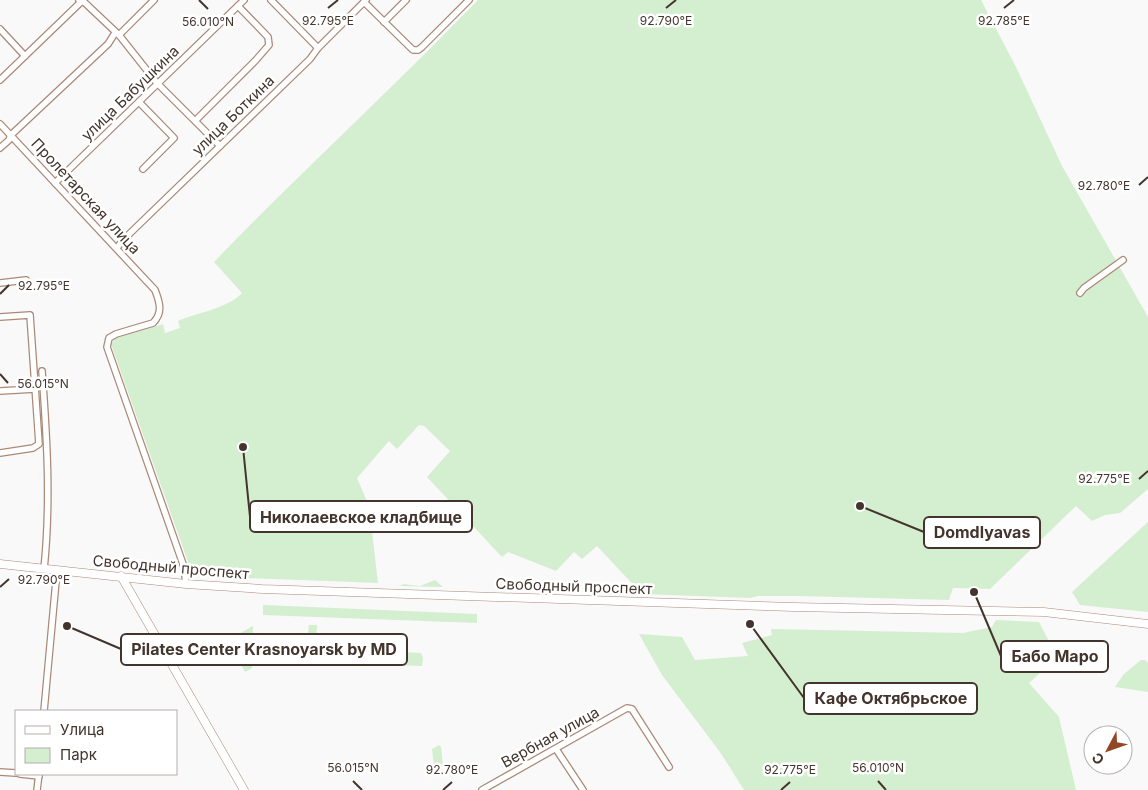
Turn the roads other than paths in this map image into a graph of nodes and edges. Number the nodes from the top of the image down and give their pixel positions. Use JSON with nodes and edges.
{"nodes":[{"id":1,"x":154,"y":0,"type":"edge"},
{"id":2,"x":244,"y":0,"type":"edge"},
{"id":3,"x":271,"y":0,"type":"edge"},
{"id":4,"x":406,"y":0,"type":"edge"},
{"id":5,"x":469,"y":0,"type":"edge"},
{"id":6,"x":82,"y":1,"type":"edge"},
{"id":7,"x":365,"y":1,"type":"edge"},
{"id":8,"x":238,"y":6,"type":"junction"},
{"id":9,"x":384,"y":22,"type":"junction"},
{"id":10,"x":0,"y":29,"type":"edge"},
{"id":11,"x":117,"y":34,"type":"junction"},
{"id":12,"x":318,"y":48,"type":"junction"},
{"id":13,"x":25,"y":56,"type":"junction"},
{"id":14,"x":0,"y":80,"type":"edge"},
{"id":15,"x":157,"y":83,"type":"junction"},
{"id":16,"x":138,"y":102,"type":"junction"},
{"id":17,"x":196,"y":120,"type":"junction"},
{"id":18,"x":0,"y":124,"type":"edge"},
{"id":19,"x":11,"y":135,"type":"junction"},
{"id":20,"x":220,"y":146,"type":"junction"},
{"id":21,"x":0,"y":148,"type":"edge"},
{"id":22,"x":143,"y":169,"type":"dead end"},
{"id":23,"x":55,"y":183,"type":"junction"},
{"id":24,"x":117,"y":248,"type":"junction"},
{"id":25,"x":1123,"y":260,"type":"dead end"},
{"id":26,"x":26,"y":280,"type":"dead end"},
{"id":27,"x":0,"y":283,"type":"edge"},
{"id":28,"x":1080,"y":293,"type":"dead end"},
{"id":29,"x":0,"y":316,"type":"edge"},
{"id":30,"x":42,"y":371,"type":"dead end"},
{"id":31,"x":35,"y":388,"type":"junction"},
{"id":32,"x":0,"y":391,"type":"edge"},
{"id":33,"x":0,"y":453,"type":"edge"},
{"id":34,"x":0,"y":564,"type":"edge"},
{"id":35,"x":44,"y":569,"type":"junction"},
{"id":36,"x":57,"y":570,"type":"junction"},
{"id":37,"x":121,"y":576,"type":"junction"},
{"id":38,"x":186,"y":584,"type":"junction"},
{"id":39,"x":1148,"y":624,"type":"edge"},
{"id":40,"x":44,"y":710,"type":"edge"},
{"id":41,"x":556,"y":749,"type":"junction"},
{"id":42,"x":669,"y":767,"type":"dead end"},
{"id":43,"x":0,"y":772,"type":"edge"},
{"id":44,"x":15,"y":774,"type":"edge"},
{"id":45,"x":39,"y":775,"type":"edge"},
{"id":46,"x":38,"y":790,"type":"edge"},
{"id":47,"x":244,"y":790,"type":"edge"},
{"id":48,"x":482,"y":790,"type":"edge"},
{"id":49,"x":583,"y":790,"type":"edge"}],
"edges":[{"from":1,"to":11,"type":"street"},
{"from":2,"to":8,"type":"street","name":"улица Бабушкина"},
{"from":3,"to":12,"type":"street"},
{"from":4,"to":9,"type":"street"},
{"from":5,"to":9,"type":"street"},
{"from":6,"to":11,"type":"street"},
{"from":6,"to":13,"type":"street"},
{"from":7,"to":9,"type":"street"},
{"from":7,"to":12,"type":"street","name":"улица Боткина"},
{"from":8,"to":15,"type":"street","name":"улица Бабушкина"},
{"from":8,"to":17,"type":"street"},
{"from":10,"to":13,"type":"street"},
{"from":11,"to":15,"type":"street"},
{"from":11,"to":19,"type":"street"},
{"from":12,"to":20,"type":"street","name":"улица Боткина"},
{"from":13,"to":14,"type":"street"},
{"from":15,"to":16,"type":"street","name":"улица Бабушкина"},
{"from":15,"to":17,"type":"street"},
{"from":16,"to":22,"type":"street"},
{"from":16,"to":23,"type":"street","name":"улица Бабушкина"},
{"from":17,"to":20,"type":"street"},
{"from":18,"to":19,"type":"street","name":"Пролетарская улица"},
{"from":19,"to":21,"type":"street"},
{"from":19,"to":23,"type":"street","name":"Пролетарская улица"},
{"from":20,"to":24,"type":"street","name":"улица Боткина"},
{"from":23,"to":24,"type":"street","name":"Пролетарская улица"},
{"from":24,"to":38,"type":"street","name":"Пролетарская улица"},
{"from":25,"to":28,"type":"street"},
{"from":26,"to":27,"type":"street"},
{"from":29,"to":31,"type":"street"},
{"from":30,"to":35,"type":"street"},
{"from":31,"to":32,"type":"street"},
{"from":31,"to":33,"type":"street"},
{"from":34,"to":35,"type":"main road","name":"Свободный проспект"},
{"from":35,"to":36,"type":"main road","name":"Свободный проспект"},
{"from":36,"to":37,"type":"main road","name":"Свободный проспект"},
{"from":36,"to":40,"type":"street"},
{"from":37,"to":38,"type":"main road","name":"Свободный проспект"},
{"from":37,"to":47,"type":"main road"},
{"from":38,"to":39,"type":"main road","name":"Свободный проспект"},
{"from":41,"to":42,"type":"street","name":"Вербная улица"},
{"from":41,"to":48,"type":"street","name":"Вербная улица"},
{"from":41,"to":49,"type":"street"},
{"from":43,"to":44,"type":"street"},
{"from":45,"to":46,"type":"street"}]}
